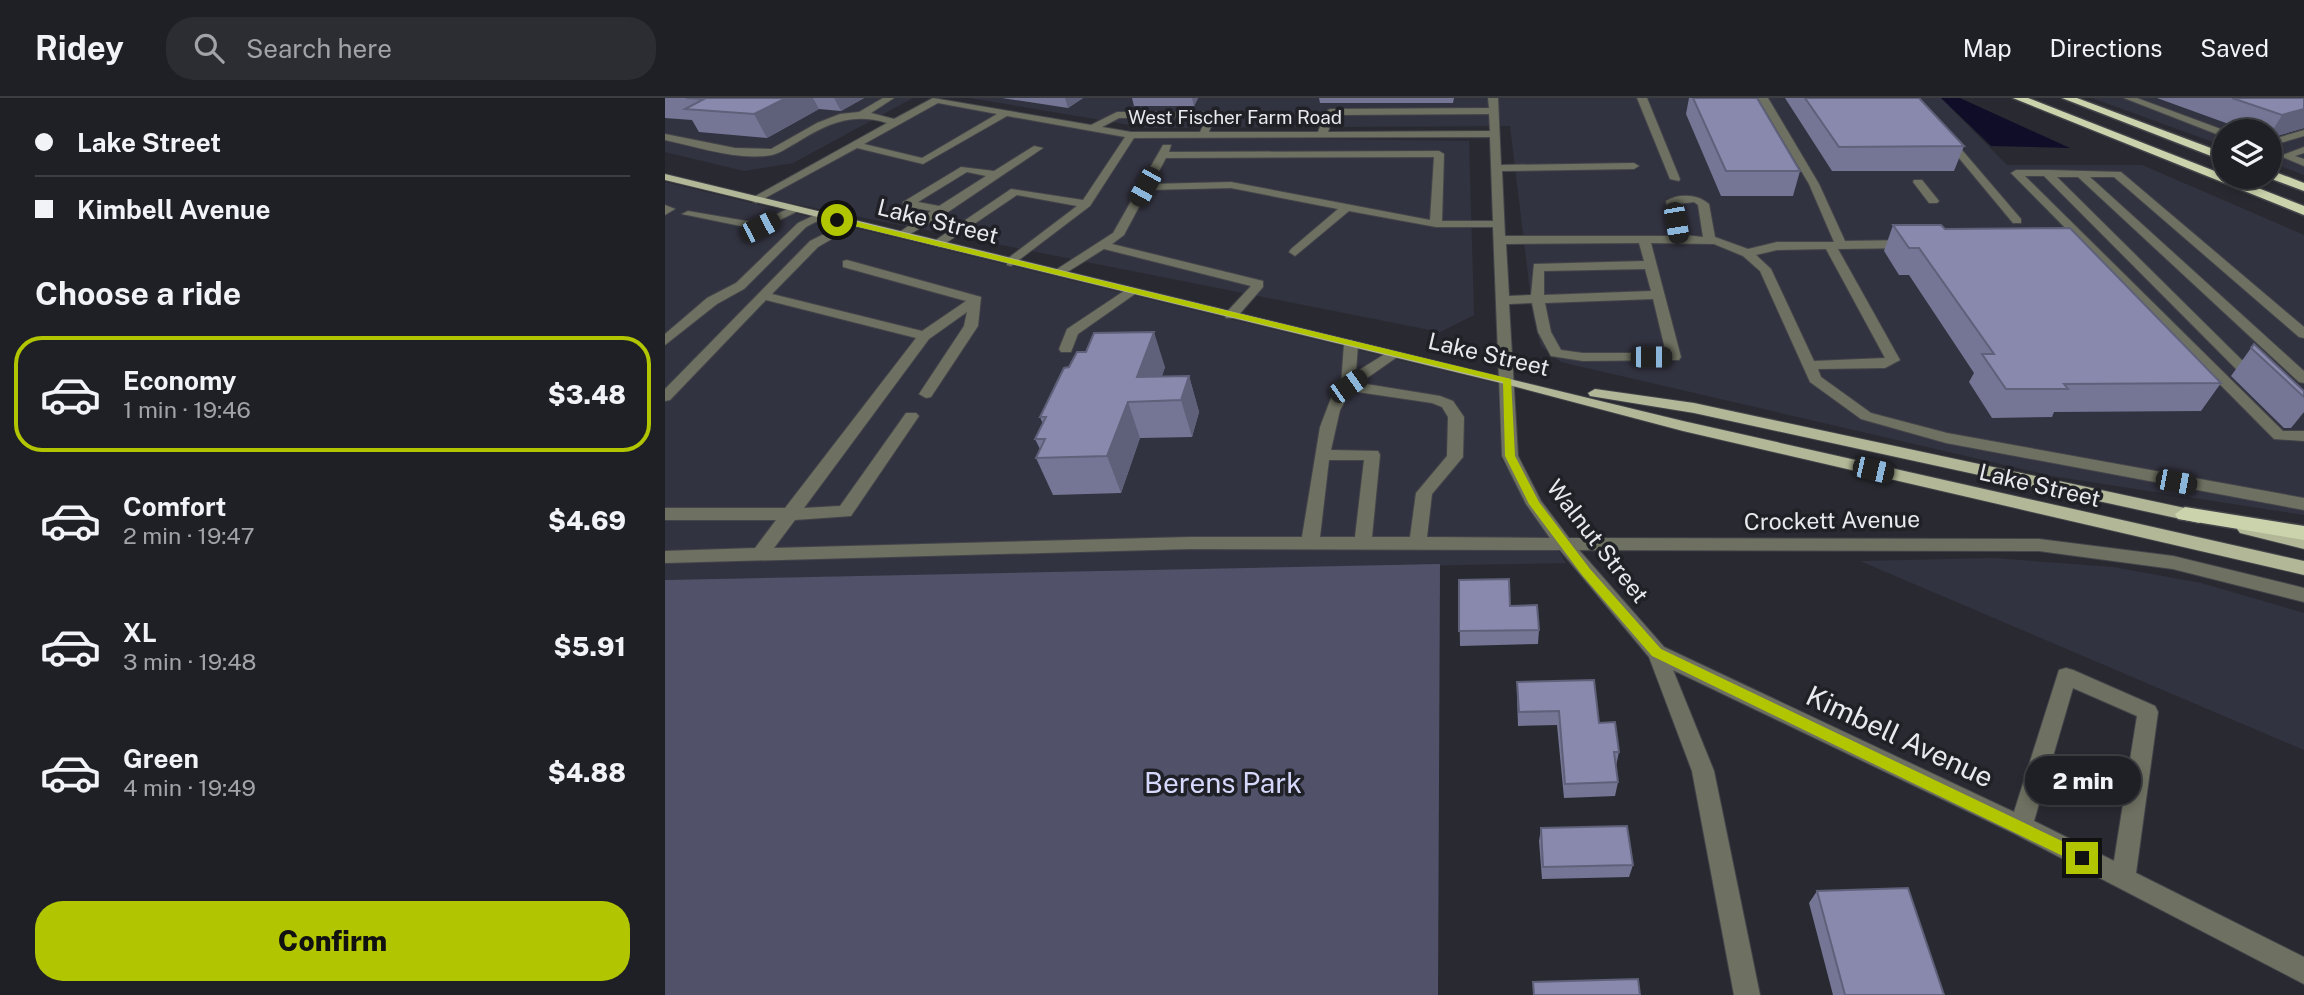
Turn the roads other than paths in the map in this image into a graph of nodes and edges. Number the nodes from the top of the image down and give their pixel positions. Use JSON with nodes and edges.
{"nodes":[{"id":1,"x":889,"y":98,"type":"edge"},
{"id":2,"x":1493,"y":98,"type":"edge"},
{"id":3,"x":1642,"y":98,"type":"edge"},
{"id":4,"x":1763,"y":98,"type":"edge"},
{"id":5,"x":2018,"y":98,"type":"edge"},
{"id":6,"x":2067,"y":98,"type":"edge"},
{"id":7,"x":2129,"y":98,"type":"edge"},
{"id":8,"x":938,"y":99,"type":"edge"},
{"id":9,"x":1494,"y":111,"type":"junction"},
{"id":10,"x":1005,"y":113,"type":"junction"},
{"id":11,"x":861,"y":115,"type":"junction"},
{"id":12,"x":896,"y":123,"type":"junction"},
{"id":13,"x":1091,"y":129,"type":"junction"},
{"id":14,"x":1940,"y":129,"type":"edge"},
{"id":15,"x":2212,"y":129,"type":"edge"},
{"id":16,"x":2304,"y":133,"type":"edge"},
{"id":17,"x":1322,"y":134,"type":"junction"},
{"id":18,"x":1400,"y":134,"type":"junction"},
{"id":19,"x":1495,"y":134,"type":"junction"},
{"id":20,"x":1131,"y":135,"type":"junction"},
{"id":21,"x":1174,"y":135,"type":"junction"},
{"id":22,"x":1203,"y":135,"type":"junction"},
{"id":23,"x":665,"y":137,"type":"edge"},
{"id":24,"x":2282,"y":139,"type":"edge"},
{"id":25,"x":856,"y":145,"type":"junction"},
{"id":26,"x":1038,"y":148,"type":"dead end"},
{"id":27,"x":2304,"y":150,"type":"edge"},
{"id":28,"x":2212,"y":152,"type":"edge"},
{"id":29,"x":1398,"y":154,"type":"junction"},
{"id":30,"x":1163,"y":155,"type":"junction"},
{"id":31,"x":2304,"y":163,"type":"edge"},
{"id":32,"x":1634,"y":166,"type":"dead end"},
{"id":33,"x":1497,"y":168,"type":"junction"},
{"id":34,"x":2047,"y":173,"type":"junction"},
{"id":35,"x":2081,"y":174,"type":"junction"},
{"id":36,"x":997,"y":175,"type":"junction"},
{"id":37,"x":665,"y":177,"type":"edge"},
{"id":38,"x":1675,"y":179,"type":"dead end"},
{"id":39,"x":2282,"y":179,"type":"edge"},
{"id":40,"x":1918,"y":182,"type":"dead end"},
{"id":41,"x":1145,"y":187,"type":"junction"},
{"id":42,"x":2304,"y":187,"type":"edge"},
{"id":43,"x":756,"y":200,"type":"junction"},
{"id":44,"x":1933,"y":201,"type":"dead end"},
{"id":45,"x":1086,"y":204,"type":"junction"},
{"id":46,"x":1345,"y":208,"type":"junction"},
{"id":47,"x":794,"y":209,"type":"junction"},
{"id":48,"x":944,"y":210,"type":"junction"},
{"id":49,"x":2304,"y":211,"type":"edge"},
{"id":50,"x":688,"y":214,"type":"dead end"},
{"id":51,"x":821,"y":216,"type":"junction"},
{"id":52,"x":2017,"y":220,"type":"dead end"},
{"id":53,"x":852,"y":223,"type":"junction"},
{"id":54,"x":1436,"y":224,"type":"junction"},
{"id":55,"x":760,"y":227,"type":"junction"},
{"id":56,"x":1501,"y":232,"type":"junction"},
{"id":57,"x":794,"y":233,"type":"junction"},
{"id":58,"x":901,"y":235,"type":"junction"},
{"id":59,"x":1644,"y":239,"type":"junction"},
{"id":60,"x":1679,"y":239,"type":"junction"},
{"id":61,"x":1710,"y":241,"type":"junction"},
{"id":62,"x":936,"y":244,"type":"junction"},
{"id":63,"x":1923,"y":244,"type":"edge"},
{"id":64,"x":1836,"y":245,"type":"junction"},
{"id":65,"x":1103,"y":246,"type":"junction"},
{"id":66,"x":1295,"y":252,"type":"dead end"},
{"id":67,"x":1747,"y":253,"type":"junction"},
{"id":68,"x":1011,"y":262,"type":"junction"},
{"id":69,"x":847,"y":264,"type":"dead end"},
{"id":70,"x":1650,"y":265,"type":"junction"},
{"id":71,"x":1057,"y":273,"type":"junction"},
{"id":72,"x":1130,"y":291,"type":"junction"},
{"id":73,"x":1657,"y":295,"type":"junction"},
{"id":74,"x":764,"y":296,"type":"junction"},
{"id":75,"x":1537,"y":299,"type":"junction"},
{"id":76,"x":976,"y":300,"type":"junction"},
{"id":77,"x":1504,"y":300,"type":"junction"},
{"id":78,"x":1231,"y":315,"type":"junction"},
{"id":79,"x":2304,"y":334,"type":"edge"},
{"id":80,"x":924,"y":336,"type":"junction"},
{"id":81,"x":665,"y":341,"type":"edge"},
{"id":82,"x":1351,"y":344,"type":"junction"},
{"id":83,"x":1066,"y":349,"type":"dead end"},
{"id":84,"x":1393,"y":355,"type":"junction"},
{"id":85,"x":1809,"y":365,"type":"junction"},
{"id":86,"x":2304,"y":379,"type":"edge"},
{"id":87,"x":1508,"y":381,"type":"junction"},
{"id":88,"x":1348,"y":386,"type":"junction"},
{"id":89,"x":668,"y":390,"type":"edge"},
{"id":90,"x":2265,"y":390,"type":"dead end"},
{"id":91,"x":926,"y":394,"type":"dead end"},
{"id":92,"x":911,"y":416,"type":"dead end"},
{"id":93,"x":2304,"y":436,"type":"edge"},
{"id":94,"x":1324,"y":455,"type":"junction"},
{"id":95,"x":2304,"y":504,"type":"edge"},
{"id":96,"x":665,"y":514,"type":"edge"},
{"id":97,"x":790,"y":514,"type":"junction"},
{"id":98,"x":2185,"y":514,"type":"junction"},
{"id":99,"x":2304,"y":533,"type":"edge"},
{"id":100,"x":1310,"y":543,"type":"junction"},
{"id":101,"x":1363,"y":543,"type":"junction"},
{"id":102,"x":2304,"y":543,"type":"edge"},
{"id":103,"x":1418,"y":544,"type":"junction"},
{"id":104,"x":1564,"y":544,"type":"junction"},
{"id":105,"x":760,"y":554,"type":"junction"},
{"id":106,"x":665,"y":557,"type":"edge"},
{"id":107,"x":2304,"y":568,"type":"edge"},
{"id":108,"x":2304,"y":595,"type":"edge"},
{"id":109,"x":1657,"y":653,"type":"junction"},
{"id":110,"x":2021,"y":826,"type":"junction"},
{"id":111,"x":2123,"y":880,"type":"junction"},
{"id":112,"x":2304,"y":971,"type":"edge"},
{"id":113,"x":1747,"y":995,"type":"edge"}],
"edges":[{"from":1,"to":11,"type":"street"},
{"from":2,"to":9,"type":"street","name":"Walnut Street"},
{"from":3,"to":38,"type":"street"},
{"from":4,"to":64,"type":"street"},
{"from":5,"to":49,"type":"highway"},
{"from":6,"to":28,"type":"highway"},
{"from":7,"to":15,"type":"street"},
{"from":8,"to":10,"type":"street","name":"West Fischer Farm Road"},
{"from":8,"to":12,"type":"street"},
{"from":9,"to":17,"type":"street"},
{"from":9,"to":19,"type":"street","name":"Walnut Street"},
{"from":10,"to":13,"type":"street","name":"West Fischer Farm Road"},
{"from":10,"to":25,"type":"street"},
{"from":11,"to":12,"type":"street"},
{"from":11,"to":23,"type":"street"},
{"from":12,"to":25,"type":"street"},
{"from":13,"to":20,"type":"street","name":"West Fischer Farm Road"},
{"from":13,"to":22,"type":"street"},
{"from":14,"to":52,"type":"street"},
{"from":16,"to":24,"type":"street"},
{"from":17,"to":18,"type":"street","name":"West Fischer Farm Road"},
{"from":17,"to":22,"type":"street","name":"West Fischer Farm Road"},
{"from":18,"to":19,"type":"street","name":"West Fischer Farm Road"},
{"from":18,"to":29,"type":"street"},
{"from":19,"to":33,"type":"street","name":"Walnut Street"},
{"from":20,"to":21,"type":"street","name":"West Fischer Farm Road"},
{"from":20,"to":45,"type":"street"},
{"from":21,"to":22,"type":"street","name":"West Fischer Farm Road"},
{"from":21,"to":30,"type":"street"},
{"from":25,"to":43,"type":"street"},
{"from":26,"to":36,"type":"street"},
{"from":27,"to":31,"type":"street"},
{"from":29,"to":30,"type":"street"},
{"from":29,"to":54,"type":"street"},
{"from":30,"to":41,"type":"street"},
{"from":32,"to":33,"type":"street"},
{"from":33,"to":56,"type":"street","name":"Walnut Street"},
{"from":34,"to":35,"type":"street"},
{"from":34,"to":90,"type":"street"},
{"from":34,"to":93,"type":"street"},
{"from":35,"to":79,"type":"street"},
{"from":35,"to":86,"type":"street"},
{"from":36,"to":48,"type":"street"},
{"from":36,"to":48,"type":"street"},
{"from":37,"to":43,"type":"main road","name":"Lake Street"},
{"from":39,"to":42,"type":"highway"},
{"from":40,"to":44,"type":"street"},
{"from":41,"to":46,"type":"street"},
{"from":41,"to":65,"type":"street"},
{"from":43,"to":47,"type":"main road","name":"Lake Street"},
{"from":45,"to":62,"type":"street"},
{"from":45,"to":68,"type":"street"},
{"from":46,"to":54,"type":"street"},
{"from":46,"to":66,"type":"street"},
{"from":47,"to":51,"type":"main road","name":"Lake Street"},
{"from":47,"to":55,"type":"street"},
{"from":48,"to":58,"type":"street"},
{"from":50,"to":55,"type":"street"},
{"from":51,"to":53,"type":"main road","name":"Lake Street"},
{"from":51,"to":57,"type":"street"},
{"from":53,"to":58,"type":"main road","name":"Lake Street"},
{"from":53,"to":74,"type":"street"},
{"from":54,"to":56,"type":"street"},
{"from":55,"to":57,"type":"street"},
{"from":56,"to":59,"type":"street"},
{"from":56,"to":77,"type":"street","name":"Walnut Street"},
{"from":57,"to":81,"type":"street"},
{"from":58,"to":62,"type":"main road","name":"Lake Street"},
{"from":59,"to":60,"type":"street"},
{"from":59,"to":70,"type":"street"},
{"from":60,"to":61,"type":"street"},
{"from":60,"to":61,"type":"street"},
{"from":61,"to":67,"type":"street"},
{"from":62,"to":68,"type":"main road","name":"Lake Street"},
{"from":63,"to":64,"type":"street"},
{"from":64,"to":67,"type":"street"},
{"from":64,"to":85,"type":"street"},
{"from":65,"to":71,"type":"street"},
{"from":65,"to":78,"type":"street"},
{"from":67,"to":85,"type":"street"},
{"from":68,"to":71,"type":"main road","name":"Lake Street"},
{"from":69,"to":76,"type":"street"},
{"from":70,"to":73,"type":"street"},
{"from":70,"to":75,"type":"street"},
{"from":71,"to":72,"type":"main road","name":"Lake Street"},
{"from":72,"to":78,"type":"main road","name":"Lake Street"},
{"from":72,"to":83,"type":"street"},
{"from":73,"to":75,"type":"street"},
{"from":73,"to":75,"type":"street"},
{"from":74,"to":80,"type":"street"},
{"from":74,"to":89,"type":"street"},
{"from":75,"to":77,"type":"street"},
{"from":76,"to":80,"type":"street"},
{"from":76,"to":91,"type":"street"},
{"from":77,"to":87,"type":"street","name":"Walnut Street"},
{"from":78,"to":82,"type":"main road","name":"Lake Street"},
{"from":80,"to":97,"type":"street"},
{"from":82,"to":84,"type":"main road","name":"Lake Street"},
{"from":82,"to":88,"type":"street"},
{"from":84,"to":87,"type":"main road","name":"Lake Street"},
{"from":84,"to":88,"type":"street"},
{"from":85,"to":95,"type":"street"},
{"from":87,"to":98,"type":"main road","name":"Lake Street"},
{"from":87,"to":104,"type":"street","name":"Walnut Street"},
{"from":87,"to":107,"type":"main road","name":"Lake Street"},
{"from":88,"to":94,"type":"street"},
{"from":88,"to":103,"type":"street"},
{"from":92,"to":97,"type":"street"},
{"from":94,"to":100,"type":"street"},
{"from":94,"to":101,"type":"street"},
{"from":96,"to":97,"type":"street"},
{"from":97,"to":105,"type":"street"},
{"from":98,"to":99,"type":"highway"},
{"from":98,"to":102,"type":"main road","name":"Lake Street"},
{"from":100,"to":101,"type":"street","name":"Crockett Avenue"},
{"from":100,"to":105,"type":"street","name":"Crockett Avenue"},
{"from":101,"to":103,"type":"street","name":"Crockett Avenue"},
{"from":103,"to":104,"type":"street","name":"Crockett Avenue"},
{"from":104,"to":108,"type":"street","name":"Crockett Avenue"},
{"from":104,"to":109,"type":"street","name":"Walnut Street"},
{"from":105,"to":106,"type":"street","name":"Crockett Avenue"},
{"from":109,"to":110,"type":"street","name":"Kimbell Avenue"},
{"from":109,"to":113,"type":"street","name":"Walnut Street"},
{"from":110,"to":111,"type":"street","name":"Kimbell Avenue"},
{"from":110,"to":111,"type":"street"},
{"from":111,"to":112,"type":"street","name":"Kimbell Avenue"}]}
